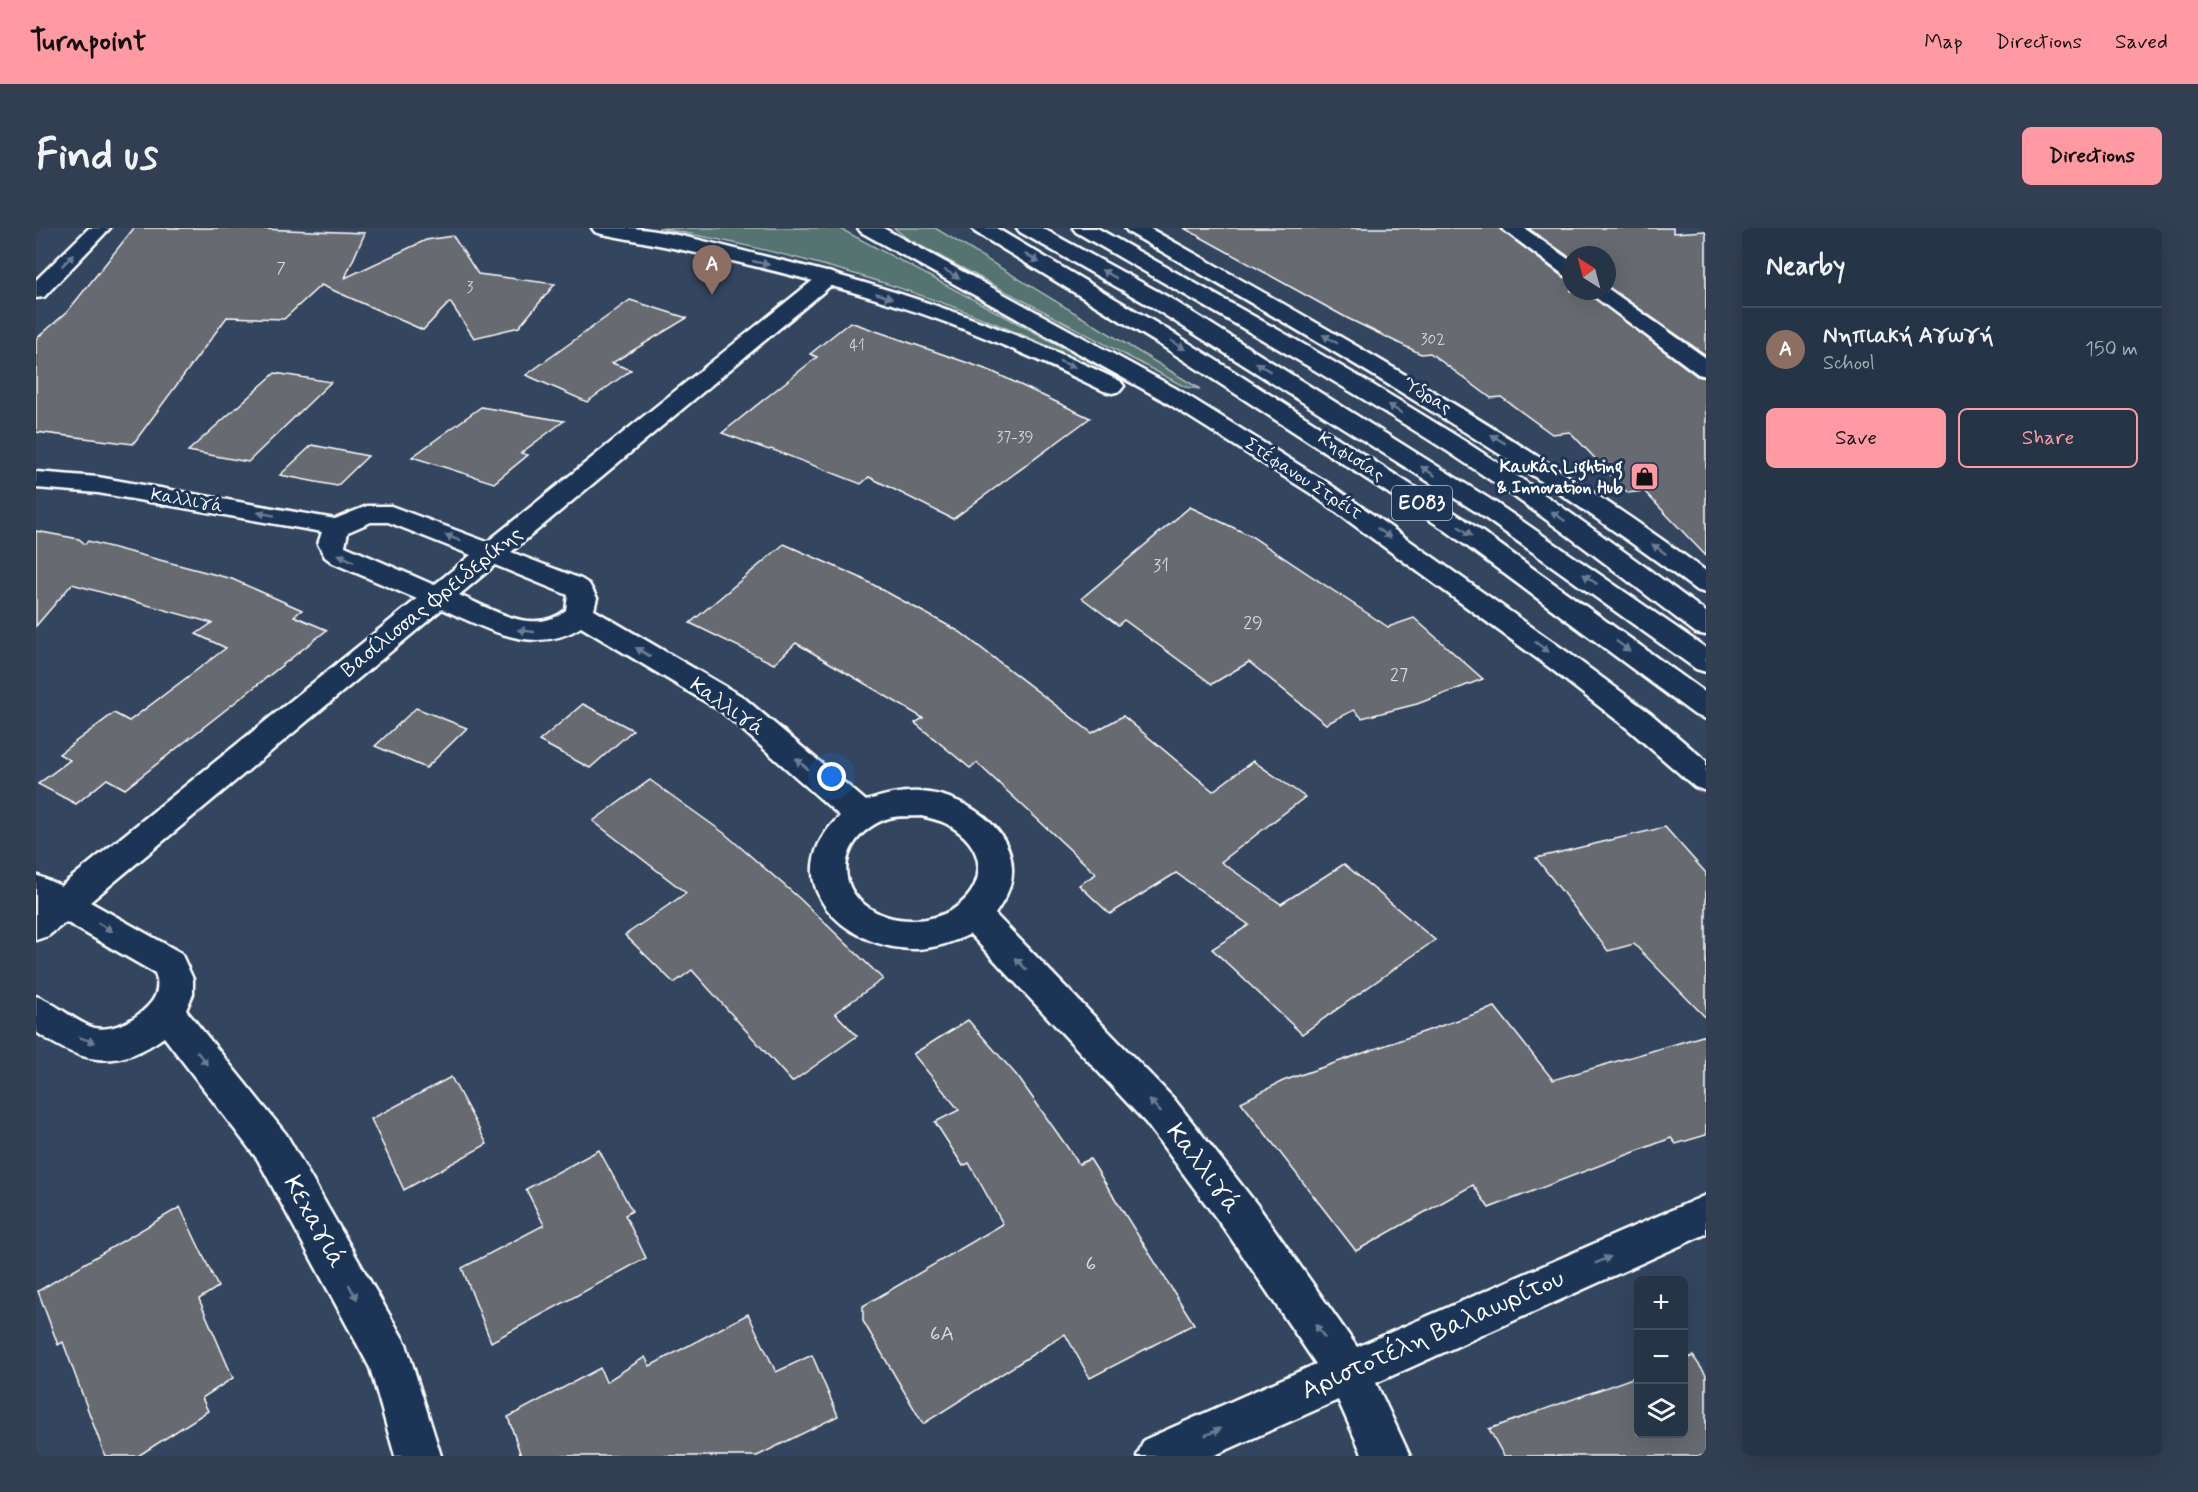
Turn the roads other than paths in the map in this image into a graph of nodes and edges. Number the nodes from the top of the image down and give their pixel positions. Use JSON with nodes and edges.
{"nodes":[{"id":1,"x":100,"y":228,"type":"edge"},
{"id":2,"x":602,"y":228,"type":"edge"},
{"id":3,"x":982,"y":228,"type":"edge"},
{"id":4,"x":1027,"y":228,"type":"edge"},
{"id":5,"x":1083,"y":228,"type":"edge"},
{"id":6,"x":1135,"y":228,"type":"edge"},
{"id":7,"x":1511,"y":228,"type":"edge"},
{"id":8,"x":872,"y":231,"type":"edge"},
{"id":9,"x":1562,"y":265,"type":"edge"},
{"id":10,"x":828,"y":278,"type":"junction"},
{"id":11,"x":36,"y":292,"type":"edge"},
{"id":12,"x":1610,"y":300,"type":"edge"},
{"id":13,"x":1706,"y":369,"type":"edge"},
{"id":14,"x":36,"y":480,"type":"edge"},
{"id":15,"x":1318,"y":488,"type":"junction"},
{"id":16,"x":338,"y":527,"type":"junction"},
{"id":17,"x":492,"y":554,"type":"junction"},
{"id":18,"x":1701,"y":574,"type":"edge"},
{"id":19,"x":438,"y":597,"type":"junction"},
{"id":20,"x":579,"y":614,"type":"junction"},
{"id":21,"x":1706,"y":626,"type":"edge"},
{"id":22,"x":1706,"y":662,"type":"edge"},
{"id":23,"x":1706,"y":708,"type":"edge"},
{"id":24,"x":1706,"y":779,"type":"edge"},
{"id":25,"x":862,"y":816,"type":"junction"},
{"id":26,"x":50,"y":896,"type":"edge"},
{"id":27,"x":974,"y":915,"type":"junction"},
{"id":28,"x":36,"y":926,"type":"edge"},
{"id":29,"x":36,"y":1012,"type":"edge"},
{"id":30,"x":166,"y":1012,"type":"junction"},
{"id":31,"x":1706,"y":1214,"type":"edge"},
{"id":32,"x":1348,"y":1372,"type":"junction"},
{"id":33,"x":418,"y":1456,"type":"edge"},
{"id":34,"x":1160,"y":1456,"type":"edge"},
{"id":35,"x":1387,"y":1456,"type":"edge"}],
"edges":[{"from":11,"to":1,"type":"street","one_way":true},
{"from":2,"to":10,"type":"street","one_way":true},
{"from":3,"to":23,"type":"street","name":"Κηφισίας","number":"ΕΟ83","one_way":true},
{"from":22,"to":4,"type":"street","name":"Κηφισίας","number":"ΕΟ83","one_way":true},
{"from":21,"to":5,"type":"street","one_way":true},
{"from":18,"to":6,"type":"street","name":"Ύδρας","one_way":true},
{"from":7,"to":9,"type":"street"},
{"from":8,"to":15,"type":"street","name":"Στέφανου Στρέιτ","one_way":true},
{"from":10,"to":15,"type":"street","one_way":true},
{"from":10,"to":17,"type":"street","name":"Βασίλισσας Φρειδερίκης"},
{"from":12,"to":13,"type":"street"},
{"from":16,"to":14,"type":"street","name":"Καλλιγά","one_way":true},
{"from":15,"to":24,"type":"street","name":"Στέφανου Στρέιτ","one_way":true},
{"from":17,"to":16,"type":"street","one_way":true},
{"from":19,"to":16,"type":"street","one_way":true},
{"from":17,"to":19,"type":"street","name":"Βασίλισσας Φρειδερίκης"},
{"from":17,"to":20,"type":"street"},
{"from":20,"to":19,"type":"street","one_way":true},
{"from":19,"to":26,"type":"street","name":"Βασίλισσας Φρειδερίκης"},
{"from":25,"to":20,"type":"street","name":"Καλλιγά","one_way":true},
{"from":25,"to":27,"type":"street"},
{"from":25,"to":27,"type":"street"},
{"from":26,"to":28,"type":"street","name":"Βασίλισσας Φρειδερίκης"},
{"from":26,"to":30,"type":"street","one_way":true},
{"from":32,"to":27,"type":"street","name":"Καλλιγά","one_way":true},
{"from":29,"to":30,"type":"street","one_way":true},
{"from":30,"to":33,"type":"street","name":"Κεχαγιά","one_way":true},
{"from":32,"to":31,"type":"street","name":"Αριστοτέλη Βαλαωρίτου","one_way":true},
{"from":34,"to":32,"type":"street","name":"Αριστοτέλη Βαλαωρίτου","one_way":true},
{"from":32,"to":35,"type":"street","name":"Καλλιγά"}]}
